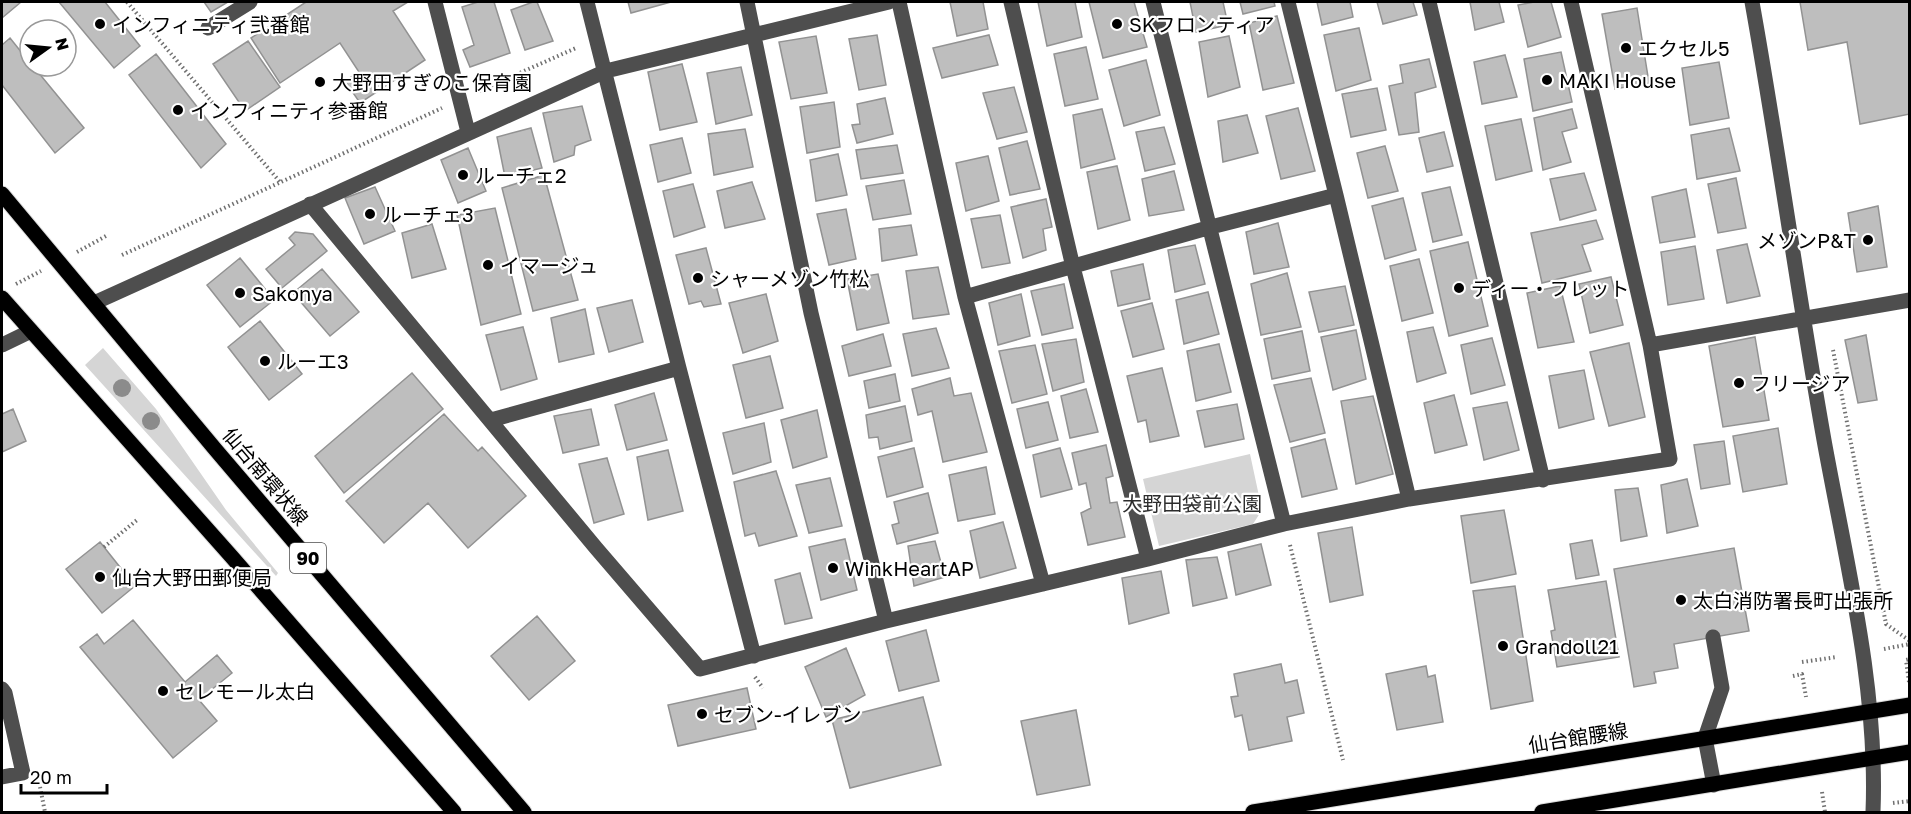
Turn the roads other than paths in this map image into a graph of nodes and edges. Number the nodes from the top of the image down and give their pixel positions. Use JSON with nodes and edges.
{"nodes":[{"id":1,"x":250,"y":2,"type":"edge"},
{"id":2,"x":435,"y":2,"type":"edge"},
{"id":3,"x":587,"y":2,"type":"edge"},
{"id":4,"x":747,"y":2,"type":"edge"},
{"id":5,"x":889,"y":2,"type":"edge"},
{"id":6,"x":899,"y":2,"type":"edge"},
{"id":7,"x":1011,"y":2,"type":"edge"},
{"id":8,"x":1153,"y":2,"type":"edge"},
{"id":9,"x":1288,"y":2,"type":"edge"},
{"id":10,"x":1429,"y":2,"type":"edge"},
{"id":11,"x":1571,"y":2,"type":"edge"},
{"id":12,"x":1752,"y":2,"type":"edge"},
{"id":13,"x":208,"y":28,"type":"dead end"},
{"id":14,"x":753,"y":34,"type":"junction"},
{"id":15,"x":606,"y":71,"type":"junction"},
{"id":16,"x":468,"y":132,"type":"junction"},
{"id":17,"x":2,"y":194,"type":"edge"},
{"id":18,"x":1336,"y":195,"type":"junction"},
{"id":19,"x":310,"y":204,"type":"junction"},
{"id":20,"x":1210,"y":227,"type":"junction"},
{"id":21,"x":1073,"y":267,"type":"junction"},
{"id":22,"x":965,"y":297,"type":"junction"},
{"id":23,"x":2,"y":298,"type":"edge"},
{"id":24,"x":1910,"y":300,"type":"edge"},
{"id":25,"x":94,"y":303,"type":"junction"},
{"id":26,"x":1803,"y":319,"type":"junction"},
{"id":27,"x":32,"y":331,"type":"junction"},
{"id":28,"x":2,"y":345,"type":"edge"},
{"id":29,"x":1650,"y":345,"type":"junction"},
{"id":30,"x":679,"y":368,"type":"junction"},
{"id":31,"x":491,"y":420,"type":"junction"},
{"id":32,"x":1543,"y":480,"type":"junction"},
{"id":33,"x":1409,"y":499,"type":"junction"},
{"id":34,"x":1284,"y":524,"type":"junction"},
{"id":35,"x":1148,"y":559,"type":"junction"},
{"id":36,"x":1043,"y":584,"type":"junction"},
{"id":37,"x":886,"y":621,"type":"junction"},
{"id":38,"x":1713,"y":637,"type":"dead end"},
{"id":39,"x":754,"y":656,"type":"junction"},
{"id":40,"x":2,"y":689,"type":"edge"},
{"id":41,"x":1910,"y":705,"type":"edge"},
{"id":42,"x":1870,"y":712,"type":"junction"},
{"id":43,"x":1705,"y":738,"type":"junction"},
{"id":44,"x":1910,"y":752,"type":"edge"},
{"id":45,"x":1873,"y":758,"type":"junction"},
{"id":46,"x":2,"y":777,"type":"edge"},
{"id":47,"x":1714,"y":785,"type":"junction"},
{"id":48,"x":454,"y":813,"type":"edge"},
{"id":49,"x":524,"y":813,"type":"edge"},
{"id":50,"x":1253,"y":813,"type":"edge"},
{"id":51,"x":1542,"y":813,"type":"edge"},
{"id":52,"x":1873,"y":813,"type":"edge"}],
"edges":[{"from":1,"to":13,"type":"street"},
{"from":2,"to":16,"type":"street"},
{"from":3,"to":15,"type":"street"},
{"from":4,"to":14,"type":"street"},
{"from":5,"to":14,"type":"street"},
{"from":6,"to":22,"type":"street"},
{"from":7,"to":21,"type":"street"},
{"from":8,"to":20,"type":"street"},
{"from":9,"to":18,"type":"street"},
{"from":10,"to":32,"type":"street"},
{"from":11,"to":29,"type":"street"},
{"from":12,"to":26,"type":"street"},
{"from":14,"to":15,"type":"street"},
{"from":14,"to":37,"type":"street"},
{"from":15,"to":16,"type":"street"},
{"from":15,"to":30,"type":"street"},
{"from":16,"to":19,"type":"street"},
{"from":17,"to":25,"type":"main road","name":"仙台南環状線","number":"90"},
{"from":18,"to":20,"type":"street"},
{"from":18,"to":33,"type":"street"},
{"from":19,"to":25,"type":"street"},
{"from":19,"to":31,"type":"street"},
{"from":20,"to":21,"type":"street"},
{"from":20,"to":34,"type":"street"},
{"from":21,"to":22,"type":"street"},
{"from":21,"to":35,"type":"street"},
{"from":22,"to":36,"type":"street"},
{"from":23,"to":27,"type":"main road"},
{"from":24,"to":26,"type":"street"},
{"from":25,"to":49,"type":"main road","name":"仙台南環状線","number":"90"},
{"from":26,"to":29,"type":"street"},
{"from":26,"to":42,"type":"street"},
{"from":27,"to":28,"type":"street"},
{"from":27,"to":48,"type":"main road"},
{"from":29,"to":32,"type":"street"},
{"from":30,"to":31,"type":"street"},
{"from":30,"to":39,"type":"street"},
{"from":31,"to":39,"type":"street"},
{"from":32,"to":33,"type":"street"},
{"from":33,"to":34,"type":"street"},
{"from":34,"to":35,"type":"street"},
{"from":35,"to":36,"type":"street"},
{"from":36,"to":37,"type":"street"},
{"from":37,"to":39,"type":"street"},
{"from":38,"to":43,"type":"street"},
{"from":40,"to":46,"type":"street"},
{"from":41,"to":42,"type":"main road","name":"仙台館腰線"},
{"from":42,"to":43,"type":"main road","name":"仙台館腰線"},
{"from":42,"to":45,"type":"street"},
{"from":43,"to":47,"type":"street"},
{"from":43,"to":50,"type":"main road","name":"仙台館腰線"},
{"from":44,"to":45,"type":"main road"},
{"from":45,"to":47,"type":"main road"},
{"from":45,"to":52,"type":"street"},
{"from":47,"to":51,"type":"main road"}]}
